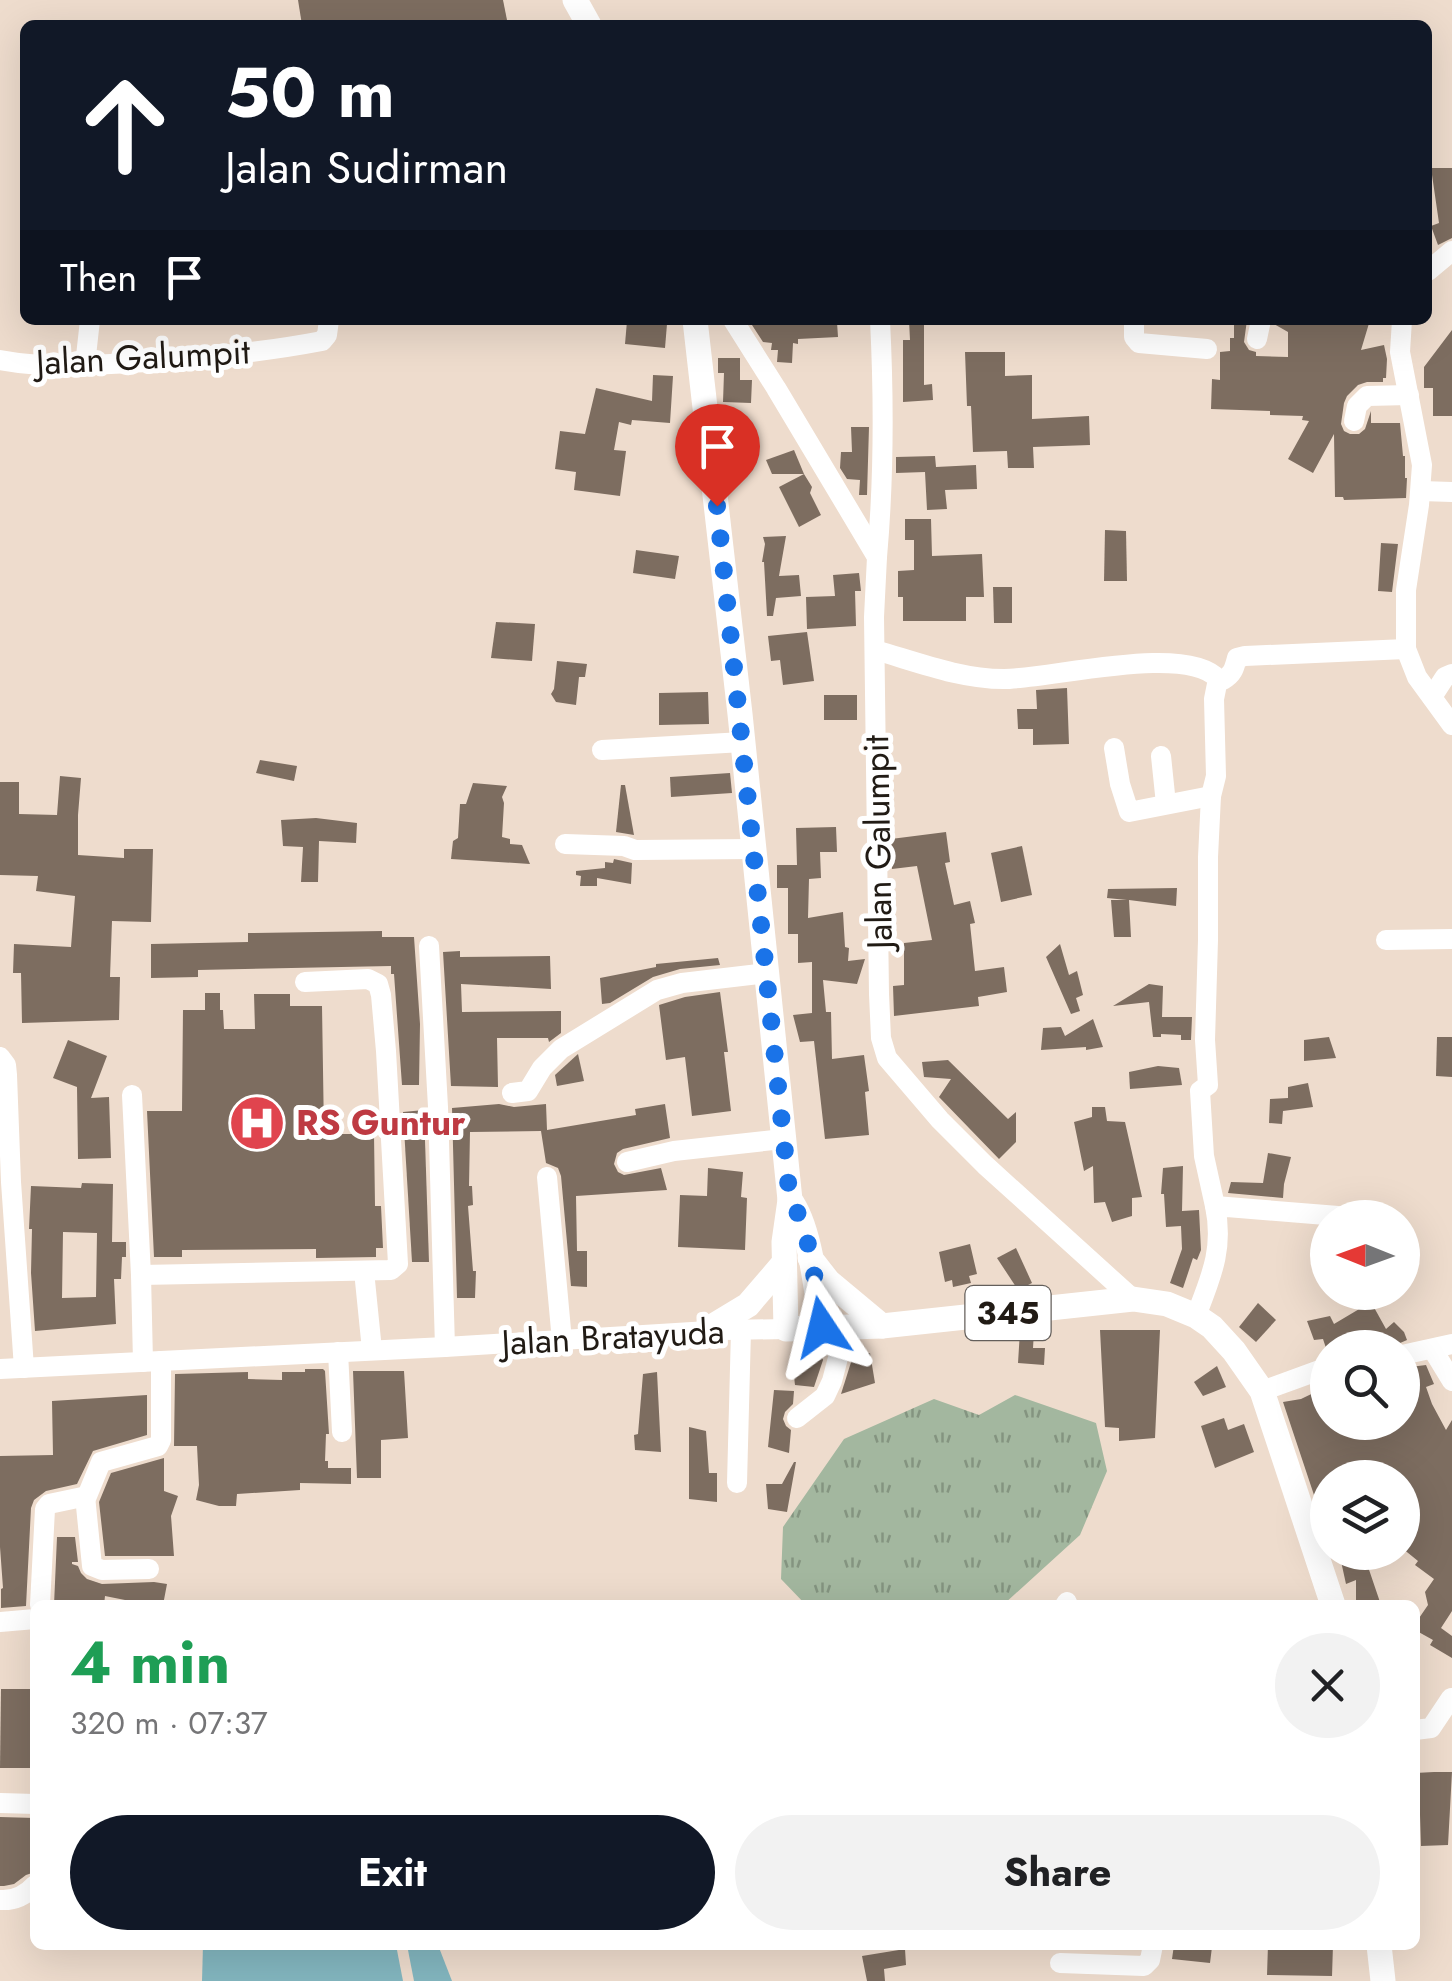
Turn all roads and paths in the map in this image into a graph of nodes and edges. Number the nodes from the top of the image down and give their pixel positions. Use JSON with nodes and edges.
{"nodes":[{"id":1,"x":89,"y":325,"type":"edge"},
{"id":2,"x":328,"y":325,"type":"edge"},
{"id":3,"x":696,"y":325,"type":"edge"},
{"id":4,"x":737,"y":325,"type":"edge"},
{"id":5,"x":880,"y":325,"type":"edge"},
{"id":6,"x":1134,"y":325,"type":"edge"},
{"id":7,"x":1402,"y":325,"type":"edge"},
{"id":8,"x":1207,"y":349,"type":"dead end"},
{"id":9,"x":0,"y":360,"type":"edge"},
{"id":10,"x":85,"y":364,"type":"junction"},
{"id":11,"x":1409,"y":395,"type":"junction"},
{"id":12,"x":1354,"y":420,"type":"dead end"},
{"id":13,"x":1435,"y":492,"type":"edge"},
{"id":14,"x":877,"y":557,"type":"junction"},
{"id":15,"x":1406,"y":649,"type":"junction"},
{"id":16,"x":875,"y":650,"type":"junction"},
{"id":17,"x":1218,"y":680,"type":"junction"},
{"id":18,"x":1440,"y":687,"type":"edge"},
{"id":19,"x":1452,"y":724,"type":"edge"},
{"id":20,"x":743,"y":742,"type":"junction"},
{"id":21,"x":1114,"y":748,"type":"dead end"},
{"id":22,"x":602,"y":750,"type":"dead end"},
{"id":23,"x":1161,"y":756,"type":"dead end"},
{"id":24,"x":1211,"y":796,"type":"junction"},
{"id":25,"x":1166,"y":804,"type":"junction"},
{"id":26,"x":565,"y":844,"type":"dead end"},
{"id":27,"x":754,"y":849,"type":"junction"},
{"id":28,"x":1452,"y":939,"type":"edge"},
{"id":29,"x":1386,"y":940,"type":"dead end"},
{"id":30,"x":429,"y":946,"type":"dead end"},
{"id":31,"x":767,"y":972,"type":"junction"},
{"id":32,"x":305,"y":982,"type":"dead end"},
{"id":33,"x":0,"y":1057,"type":"edge"},
{"id":34,"x":512,"y":1093,"type":"dead end"},
{"id":35,"x":132,"y":1095,"type":"dead end"},
{"id":36,"x":783,"y":1139,"type":"junction"},
{"id":37,"x":628,"y":1162,"type":"dead end"},
{"id":38,"x":546,"y":1177,"type":"dead end"},
{"id":39,"x":6,"y":1182,"type":"edge"},
{"id":40,"x":1215,"y":1206,"type":"junction"},
{"id":41,"x":1310,"y":1214,"type":"edge"},
{"id":42,"x":797,"y":1261,"type":"junction"},
{"id":43,"x":364,"y":1271,"type":"junction"},
{"id":44,"x":141,"y":1275,"type":"junction"},
{"id":45,"x":1133,"y":1299,"type":"junction"},
{"id":46,"x":1196,"y":1316,"type":"junction"},
{"id":47,"x":882,"y":1326,"type":"junction"},
{"id":48,"x":834,"y":1327,"type":"junction"},
{"id":49,"x":786,"y":1329,"type":"junction"},
{"id":50,"x":741,"y":1330,"type":"junction"},
{"id":51,"x":705,"y":1331,"type":"junction"},
{"id":52,"x":562,"y":1340,"type":"junction"},
{"id":53,"x":445,"y":1347,"type":"junction"},
{"id":54,"x":1442,"y":1347,"type":"edge"},
{"id":55,"x":372,"y":1350,"type":"junction"},
{"id":56,"x":338,"y":1352,"type":"junction"},
{"id":57,"x":152,"y":1361,"type":"junction"},
{"id":58,"x":24,"y":1368,"type":"junction"},
{"id":59,"x":0,"y":1369,"type":"edge"},
{"id":60,"x":1310,"y":1373,"type":"edge"},
{"id":61,"x":1452,"y":1381,"type":"edge"},
{"id":62,"x":1262,"y":1390,"type":"junction"},
{"id":63,"x":797,"y":1418,"type":"dead end"},
{"id":64,"x":342,"y":1432,"type":"dead end"},
{"id":65,"x":737,"y":1484,"type":"dead end"},
{"id":66,"x":86,"y":1496,"type":"junction"},
{"id":67,"x":149,"y":1570,"type":"dead end"},
{"id":68,"x":40,"y":1600,"type":"edge"},
{"id":69,"x":1331,"y":1600,"type":"edge"},
{"id":70,"x":30,"y":1619,"type":"edge"},
{"id":71,"x":0,"y":1622,"type":"edge"},
{"id":72,"x":1450,"y":1698,"type":"edge"},
{"id":73,"x":1420,"y":1729,"type":"edge"},
{"id":74,"x":0,"y":1804,"type":"edge"},
{"id":75,"x":30,"y":1804,"type":"edge"},
{"id":76,"x":30,"y":1891,"type":"edge"},
{"id":77,"x":0,"y":1900,"type":"edge"},
{"id":78,"x":1152,"y":1950,"type":"edge"},
{"id":79,"x":1379,"y":1950,"type":"edge"},
{"id":80,"x":1060,"y":1963,"type":"dead end"},
{"id":81,"x":1382,"y":1981,"type":"edge"}],
"edges":[{"from":1,"to":10,"type":"street"},
{"from":2,"to":10,"type":"street","name":"Jalan Galumpit"},
{"from":3,"to":20,"type":"main road"},
{"from":4,"to":14,"type":"street"},
{"from":5,"to":14,"type":"street","name":"Jalan Galumpit"},
{"from":6,"to":8,"type":"street"},
{"from":7,"to":11,"type":"street"},
{"from":9,"to":10,"type":"street","name":"Jalan Galumpit"},
{"from":11,"to":12,"type":"street"},
{"from":11,"to":13,"type":"street"},
{"from":13,"to":15,"type":"street"},
{"from":14,"to":16,"type":"street","name":"Jalan Galumpit"},
{"from":15,"to":17,"type":"street"},
{"from":15,"to":18,"type":"street"},
{"from":16,"to":17,"type":"street"},
{"from":16,"to":45,"type":"street","name":"Jalan Galumpit"},
{"from":17,"to":24,"type":"street"},
{"from":18,"to":19,"type":"street"},
{"from":20,"to":22,"type":"street"},
{"from":20,"to":27,"type":"main road"},
{"from":21,"to":25,"type":"street"},
{"from":23,"to":25,"type":"street"},
{"from":24,"to":25,"type":"street"},
{"from":24,"to":40,"type":"street"},
{"from":26,"to":27,"type":"street"},
{"from":27,"to":31,"type":"main road"},
{"from":28,"to":29,"type":"street"},
{"from":30,"to":53,"type":"street"},
{"from":31,"to":34,"type":"street"},
{"from":31,"to":36,"type":"main road"},
{"from":32,"to":43,"type":"street"},
{"from":33,"to":39,"type":"street"},
{"from":35,"to":44,"type":"street"},
{"from":36,"to":37,"type":"street"},
{"from":36,"to":42,"type":"main road"},
{"from":38,"to":52,"type":"street"},
{"from":39,"to":58,"type":"street"},
{"from":40,"to":41,"type":"street"},
{"from":40,"to":46,"type":"street"},
{"from":42,"to":47,"type":"main road"},
{"from":42,"to":48,"type":"main road"},
{"from":42,"to":49,"type":"main road"},
{"from":42,"to":51,"type":"main road"},
{"from":43,"to":44,"type":"street"},
{"from":43,"to":55,"type":"street"},
{"from":44,"to":57,"type":"street"},
{"from":45,"to":46,"type":"main road","name":"Jalan Bratayuda","number":"345"},
{"from":45,"to":47,"type":"main road","name":"Jalan Bratayuda","number":"345"},
{"from":46,"to":62,"type":"main road","name":"Jalan Bratayuda","number":"345"},
{"from":47,"to":48,"type":"main road","name":"Jalan Bratayuda","number":"345"},
{"from":48,"to":49,"type":"main road","name":"Jalan Bratayuda","number":"345"},
{"from":48,"to":63,"type":"street"},
{"from":49,"to":50,"type":"street","name":"Jalan Bratayuda"},
{"from":50,"to":51,"type":"street","name":"Jalan Bratayuda"},
{"from":50,"to":65,"type":"street"},
{"from":51,"to":52,"type":"street","name":"Jalan Bratayuda"},
{"from":52,"to":53,"type":"street","name":"Jalan Bratayuda"},
{"from":53,"to":55,"type":"street","name":"Jalan Bratayuda"},
{"from":54,"to":61,"type":"street"},
{"from":55,"to":56,"type":"street","name":"Jalan Bratayuda"},
{"from":56,"to":57,"type":"street","name":"Jalan Bratayuda"},
{"from":56,"to":64,"type":"street"},
{"from":57,"to":58,"type":"street","name":"Jalan Bratayuda"},
{"from":57,"to":66,"type":"street"},
{"from":58,"to":59,"type":"street","name":"Jalan Bratayuda"},
{"from":60,"to":62,"type":"street"},
{"from":62,"to":69,"type":"main road","name":"Jalan Bratayuda","number":"345"},
{"from":66,"to":67,"type":"street"},
{"from":66,"to":68,"type":"street"},
{"from":70,"to":71,"type":"street"},
{"from":72,"to":73,"type":"street"},
{"from":74,"to":75,"type":"street"},
{"from":76,"to":77,"type":"street"},
{"from":78,"to":80,"type":"street"},
{"from":79,"to":81,"type":"main road"}]}
